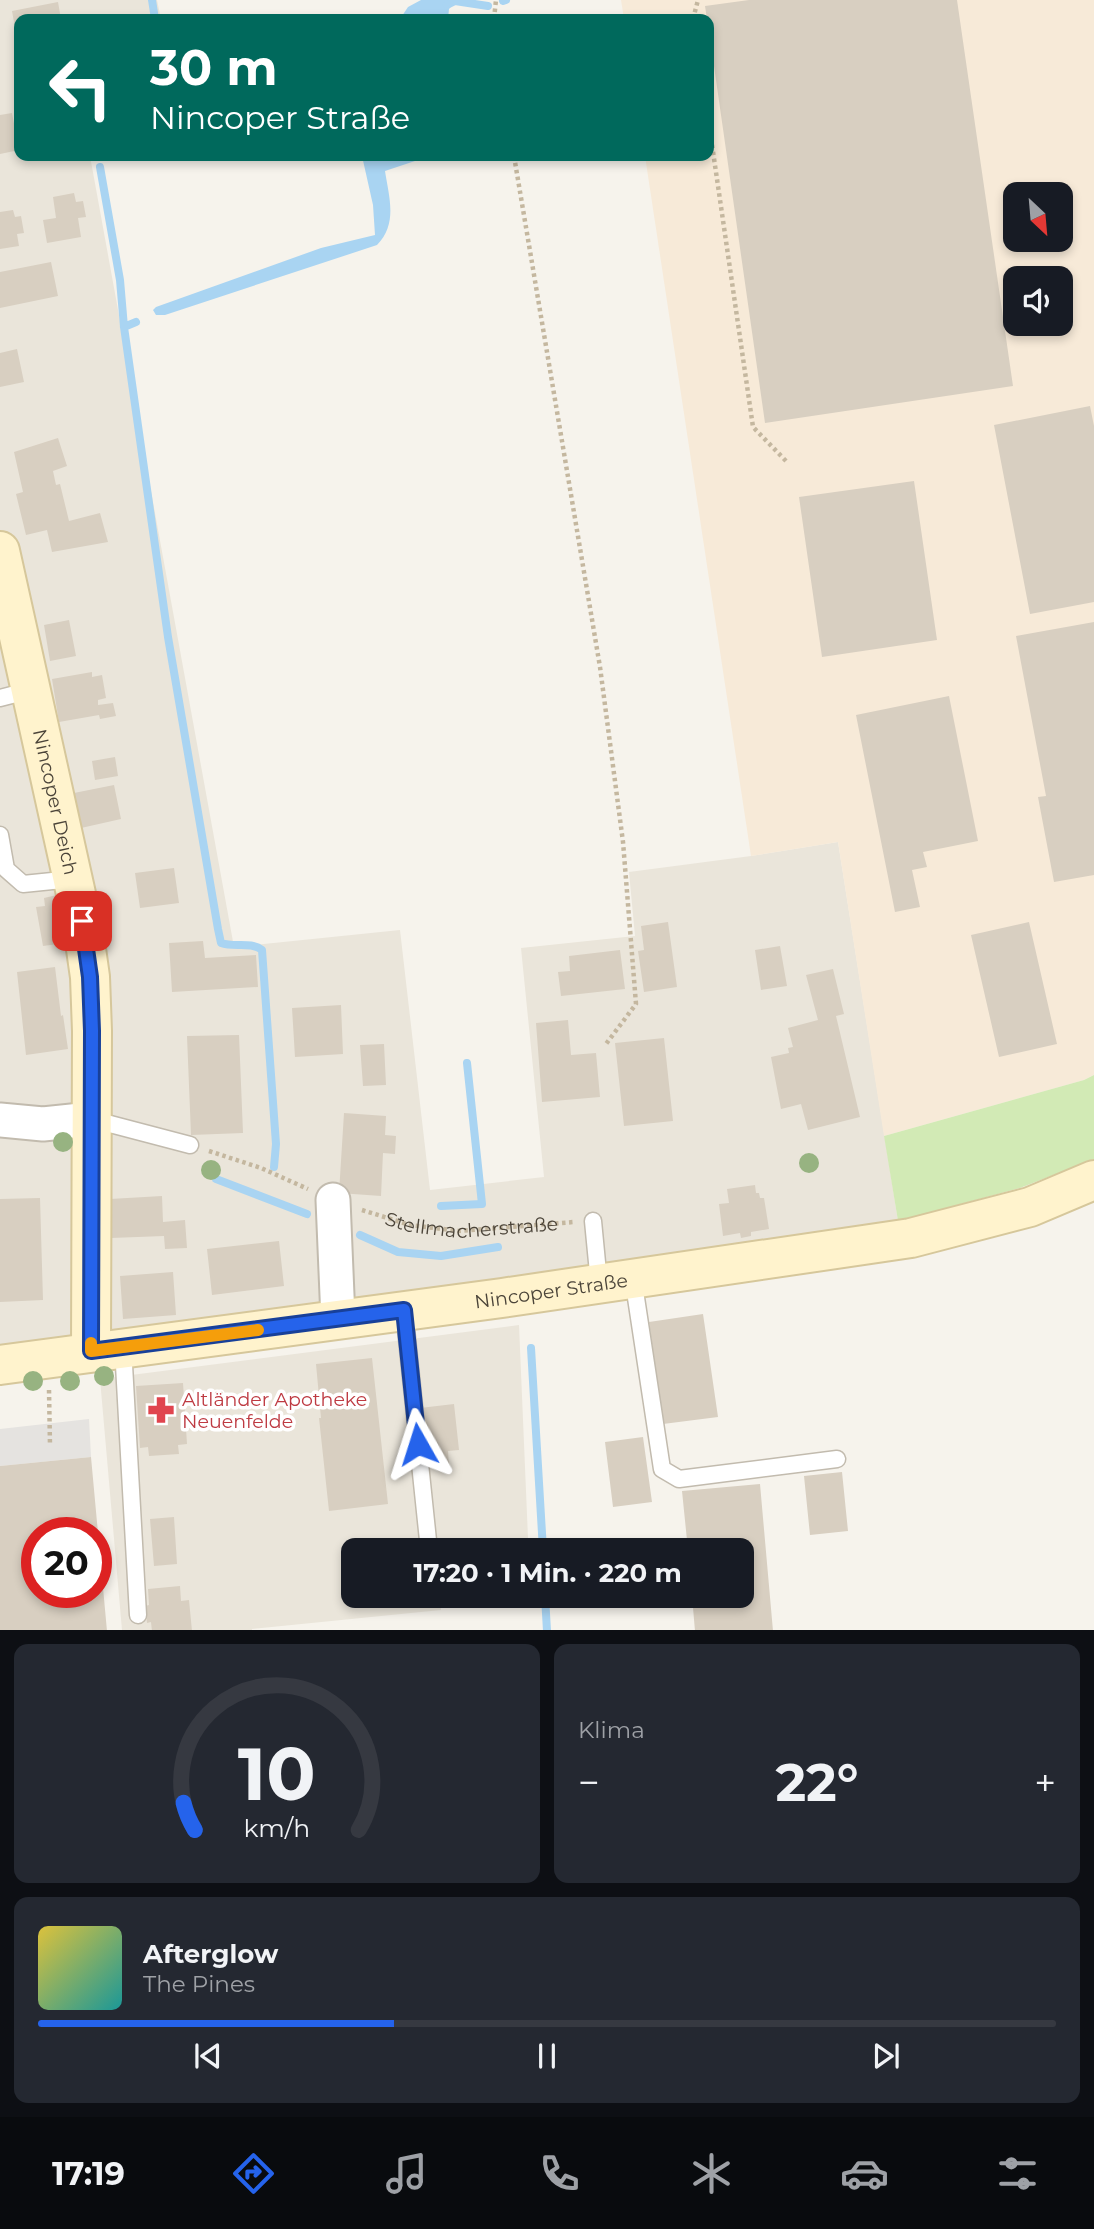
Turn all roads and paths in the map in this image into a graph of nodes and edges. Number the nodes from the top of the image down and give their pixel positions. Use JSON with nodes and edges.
{"nodes":[{"id":1,"x":714,"y":158,"type":"edge"},
{"id":2,"x":515,"y":161,"type":"edge"},
{"id":3,"x":786,"y":461,"type":"dead end"},
{"id":4,"x":0,"y":551,"type":"edge"},
{"id":5,"x":15,"y":694,"type":"edge"},
{"id":6,"x":0,"y":835,"type":"edge"},
{"id":7,"x":72,"y":879,"type":"junction"},
{"id":8,"x":606,"y":1044,"type":"dead end"},
{"id":9,"x":91,"y":1119,"type":"junction"},
{"id":10,"x":0,"y":1120,"type":"edge"},
{"id":11,"x":190,"y":1145,"type":"joint"},
{"id":12,"x":1094,"y":1181,"type":"edge"},
{"id":13,"x":333,"y":1200,"type":"junction"},
{"id":14,"x":593,"y":1221,"type":"joint"},
{"id":15,"x":616,"y":1280,"type":"junction"},
{"id":16,"x":404,"y":1310,"type":"junction"},
{"id":17,"x":338,"y":1319,"type":"junction"},
{"id":18,"x":107,"y":1349,"type":"junction"},
{"id":19,"x":49,"y":1358,"type":"junction"},
{"id":20,"x":0,"y":1365,"type":"edge"},
{"id":21,"x":50,"y":1446,"type":"dead end"},
{"id":22,"x":837,"y":1459,"type":"dead end"},
{"id":23,"x":428,"y":1538,"type":"edge"},
{"id":24,"x":138,"y":1615,"type":"dead end"}],
"edges":[{"from":1,"to":3,"type":"path"},
{"from":2,"to":8,"type":"path"},
{"from":4,"to":5,"type":"main road","name":"Nincoper Deich"},
{"from":5,"to":7,"type":"main road","name":"Nincoper Deich"},
{"from":6,"to":7,"type":"lane"},
{"from":7,"to":9,"type":"main road","name":"Nincoper Deich"},
{"from":9,"to":10,"type":"street"},
{"from":9,"to":11,"type":"lane"},
{"from":9,"to":18,"type":"main road","name":"Nincoper Deich"},
{"from":11,"to":13,"type":"path","name":"Stellmacherstraße"},
{"from":12,"to":15,"type":"main road","name":"Nincoper Straße"},
{"from":13,"to":14,"type":"path","name":"Stellmacherstraße"},
{"from":13,"to":17,"type":"street"},
{"from":14,"to":15,"type":"lane"},
{"from":15,"to":16,"type":"main road","name":"Nincoper Straße"},
{"from":15,"to":22,"type":"lane"},
{"from":16,"to":17,"type":"main road","name":"Nincoper Straße"},
{"from":16,"to":23,"type":"lane"},
{"from":17,"to":18,"type":"main road","name":"Nincoper Straße"},
{"from":18,"to":19,"type":"main road","name":"Nincoper Straße"},
{"from":18,"to":24,"type":"lane"},
{"from":19,"to":20,"type":"main road","name":"Nincoper Straße"},
{"from":19,"to":21,"type":"path"}]}
